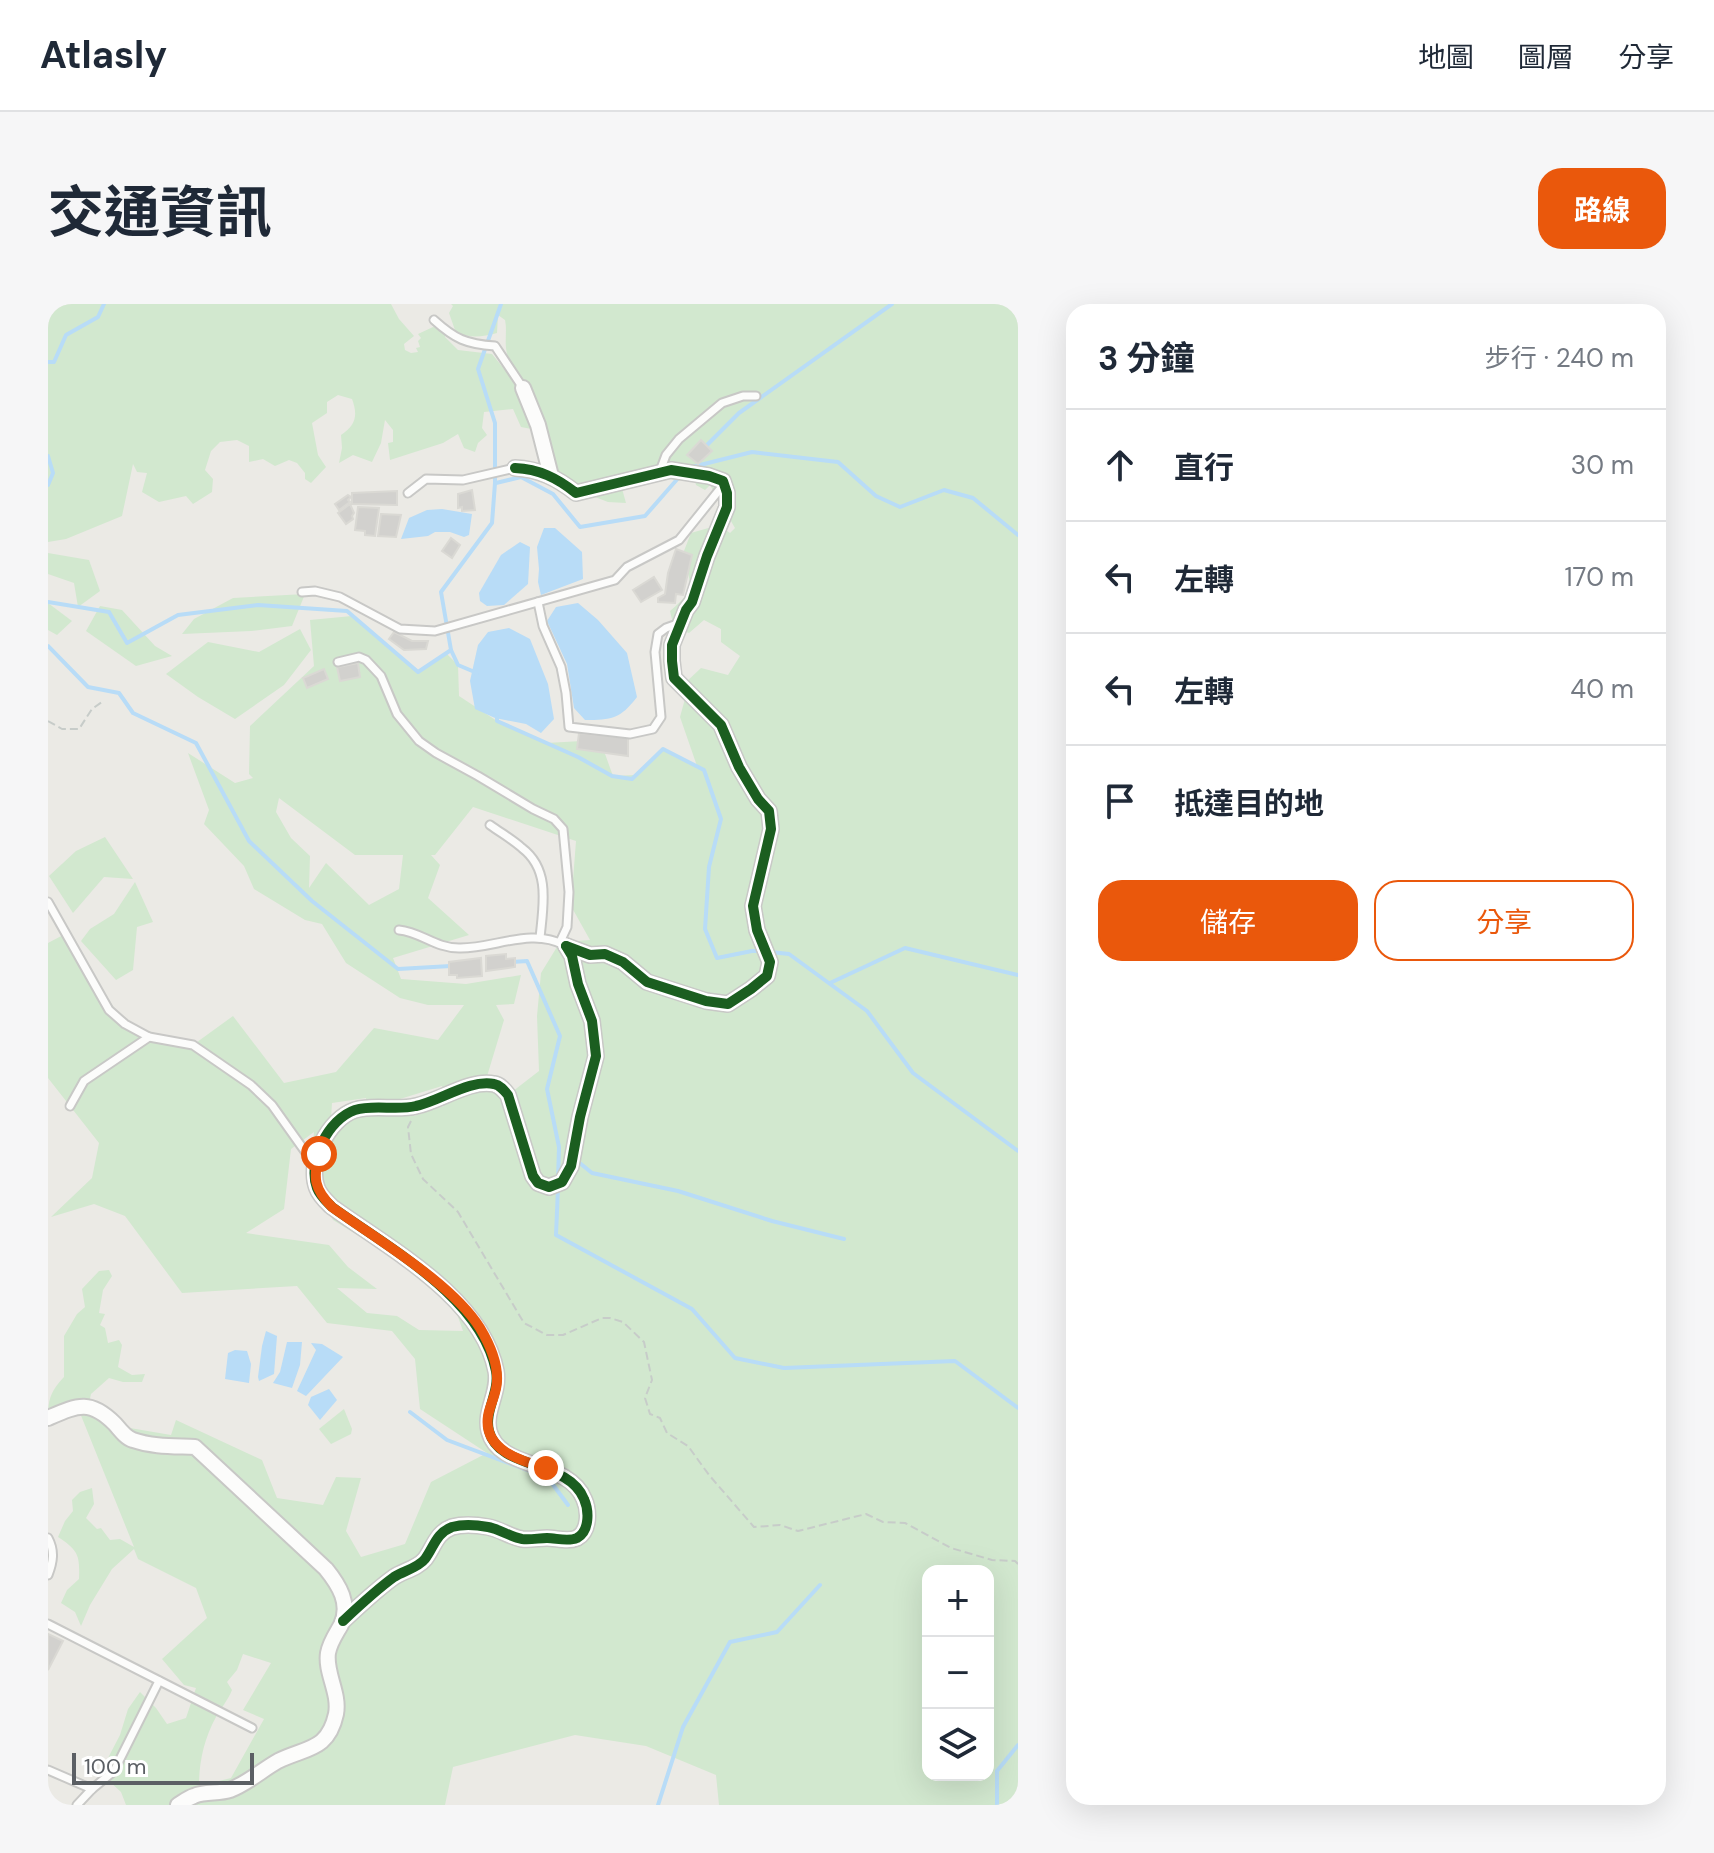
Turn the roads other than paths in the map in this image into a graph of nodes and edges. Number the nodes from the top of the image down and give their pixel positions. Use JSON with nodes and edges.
{"nodes":[{"id":1,"x":434,"y":320,"type":"dead end"},
{"id":2,"x":523,"y":388,"type":"joint"},
{"id":3,"x":756,"y":396,"type":"dead end"},
{"id":4,"x":515,"y":468,"type":"joint"},
{"id":5,"x":659,"y":473,"type":"junction"},
{"id":6,"x":551,"y":476,"type":"junction"},
{"id":7,"x":724,"y":484,"type":"junction"},
{"id":8,"x":408,"y":493,"type":"dead end"},
{"id":9,"x":302,"y":592,"type":"dead end"},
{"id":10,"x":538,"y":602,"type":"junction"},
{"id":11,"x":681,"y":622,"type":"junction"},
{"id":12,"x":338,"y":662,"type":"dead end"},
{"id":13,"x":490,"y":825,"type":"dead end"},
{"id":14,"x":48,"y":902,"type":"edge"},
{"id":15,"x":399,"y":930,"type":"dead end"},
{"id":16,"x":540,"y":938,"type":"junction"},
{"id":17,"x":563,"y":944,"type":"junction"},
{"id":18,"x":149,"y":1037,"type":"junction"},
{"id":19,"x":70,"y":1106,"type":"dead end"},
{"id":20,"x":316,"y":1166,"type":"junction"},
{"id":21,"x":48,"y":1418,"type":"edge"},
{"id":22,"x":48,"y":1538,"type":"edge"},
{"id":23,"x":48,"y":1575,"type":"edge"},
{"id":24,"x":343,"y":1621,"type":"junction"},
{"id":25,"x":48,"y":1624,"type":"edge"},
{"id":26,"x":159,"y":1681,"type":"junction"},
{"id":27,"x":252,"y":1728,"type":"dead end"},
{"id":28,"x":48,"y":1770,"type":"edge"},
{"id":29,"x":92,"y":1789,"type":"junction"},
{"id":30,"x":77,"y":1805,"type":"edge"},
{"id":31,"x":178,"y":1805,"type":"edge"}],
"edges":[{"from":1,"to":2,"type":"lane"},
{"from":2,"to":6,"type":"street"},
{"from":3,"to":5,"type":"lane"},
{"from":4,"to":6,"type":"street"},
{"from":4,"to":8,"type":"lane"},
{"from":5,"to":6,"type":"street"},
{"from":5,"to":7,"type":"street"},
{"from":7,"to":10,"type":"lane"},
{"from":7,"to":11,"type":"street"},
{"from":9,"to":10,"type":"lane"},
{"from":10,"to":11,"type":"lane"},
{"from":11,"to":17,"type":"street"},
{"from":12,"to":17,"type":"lane"},
{"from":13,"to":16,"type":"lane"},
{"from":14,"to":18,"type":"lane"},
{"from":15,"to":16,"type":"lane"},
{"from":16,"to":17,"type":"lane"},
{"from":17,"to":20,"type":"street"},
{"from":18,"to":19,"type":"lane"},
{"from":18,"to":20,"type":"lane"},
{"from":20,"to":24,"type":"street"},
{"from":21,"to":24,"type":"street"},
{"from":22,"to":23,"type":"lane"},
{"from":24,"to":31,"type":"street"},
{"from":25,"to":26,"type":"lane"},
{"from":26,"to":27,"type":"lane"},
{"from":26,"to":29,"type":"lane"},
{"from":28,"to":29,"type":"lane"},
{"from":29,"to":30,"type":"lane"}]}
